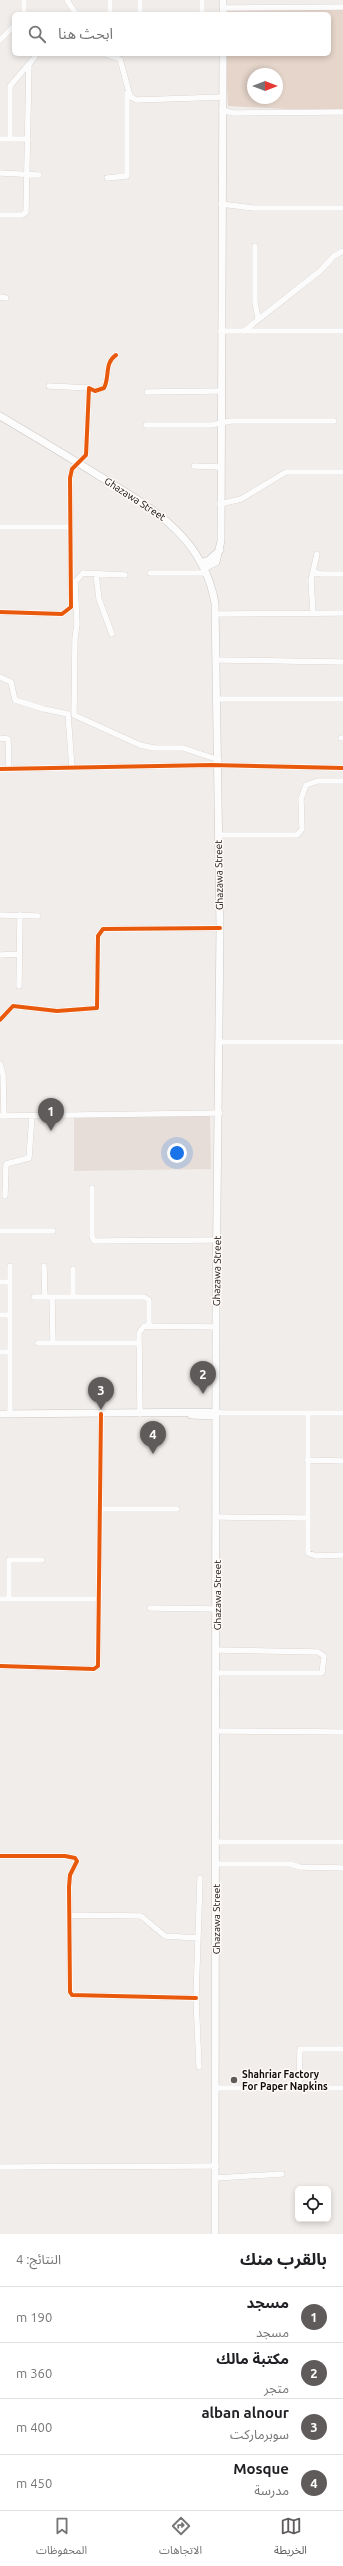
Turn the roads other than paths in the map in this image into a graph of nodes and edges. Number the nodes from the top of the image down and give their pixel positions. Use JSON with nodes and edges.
{"nodes":[{"id":1,"x":24,"y":0,"type":"edge"},
{"id":2,"x":67,"y":0,"type":"edge"},
{"id":3,"x":110,"y":0,"type":"edge"},
{"id":4,"x":140,"y":0,"type":"edge"},
{"id":5,"x":202,"y":0,"type":"edge"},
{"id":6,"x":223,"y":0,"type":"edge"},
{"id":7,"x":343,"y":7,"type":"edge"},
{"id":8,"x":223,"y":11,"type":"edge"},
{"id":9,"x":24,"y":12,"type":"edge"},
{"id":10,"x":75,"y":12,"type":"edge"},
{"id":11,"x":110,"y":12,"type":"edge"},
{"id":12,"x":140,"y":12,"type":"edge"},
{"id":13,"x":202,"y":12,"type":"edge"},
{"id":14,"x":12,"y":28,"type":"edge"},
{"id":15,"x":0,"y":40,"type":"edge"},
{"id":16,"x":111,"y":56,"type":"edge"},
{"id":17,"x":223,"y":56,"type":"edge"},
{"id":18,"x":35,"y":57,"type":"dead end"},
{"id":19,"x":29,"y":64,"type":"junction"},
{"id":20,"x":127,"y":88,"type":"junction"},
{"id":21,"x":222,"y":97,"type":"junction"},
{"id":22,"x":222,"y":110,"type":"junction"},
{"id":23,"x":343,"y":112,"type":"edge"},
{"id":24,"x":0,"y":139,"type":"edge"},
{"id":25,"x":10,"y":139,"type":"junction"},
{"id":26,"x":28,"y":139,"type":"junction"},
{"id":27,"x":0,"y":173,"type":"edge"},
{"id":28,"x":28,"y":174,"type":"junction"},
{"id":29,"x":39,"y":175,"type":"dead end"},
{"id":30,"x":107,"y":178,"type":"dead end"},
{"id":31,"x":221,"y":204,"type":"junction"},
{"id":32,"x":343,"y":208,"type":"edge"},
{"id":33,"x":0,"y":215,"type":"edge"},
{"id":34,"x":255,"y":246,"type":"dead end"},
{"id":35,"x":343,"y":251,"type":"edge"},
{"id":36,"x":0,"y":296,"type":"edge"},
{"id":37,"x":6,"y":298,"type":"dead end"},
{"id":38,"x":258,"y":318,"type":"junction"},
{"id":39,"x":221,"y":331,"type":"junction"},
{"id":40,"x":244,"y":331,"type":"junction"},
{"id":41,"x":343,"y":331,"type":"edge"},
{"id":42,"x":116,"y":355,"type":"dead end"},
{"id":43,"x":49,"y":386,"type":"dead end"},
{"id":44,"x":89,"y":388,"type":"junction"},
{"id":45,"x":220,"y":391,"type":"junction"},
{"id":46,"x":147,"y":392,"type":"dead end"},
{"id":47,"x":0,"y":416,"type":"edge"},
{"id":48,"x":334,"y":420,"type":"dead end"},
{"id":49,"x":220,"y":423,"type":"junction"},
{"id":50,"x":146,"y":425,"type":"dead end"},
{"id":51,"x":79,"y":463,"type":"junction"},
{"id":52,"x":194,"y":466,"type":"dead end"},
{"id":53,"x":220,"y":467,"type":"junction"},
{"id":54,"x":343,"y":472,"type":"edge"},
{"id":55,"x":220,"y":504,"type":"junction"},
{"id":56,"x":0,"y":527,"type":"edge"},
{"id":57,"x":70,"y":527,"type":"junction"},
{"id":58,"x":220,"y":550,"type":"junction"},
{"id":59,"x":317,"y":554,"type":"dead end"},
{"id":60,"x":216,"y":562,"type":"junction"},
{"id":61,"x":203,"y":568,"type":"junction"},
{"id":62,"x":150,"y":572,"type":"dead end"},
{"id":63,"x":313,"y":572,"type":"junction"},
{"id":64,"x":96,"y":574,"type":"junction"},
{"id":65,"x":343,"y":574,"type":"edge"},
{"id":66,"x":125,"y":575,"type":"dead end"},
{"id":67,"x":211,"y":584,"type":"junction"},
{"id":68,"x":0,"y":612,"type":"edge"},
{"id":69,"x":313,"y":613,"type":"junction"},
{"id":70,"x":343,"y":613,"type":"edge"},
{"id":71,"x":216,"y":614,"type":"junction"},
{"id":72,"x":112,"y":634,"type":"dead end"},
{"id":73,"x":217,"y":660,"type":"junction"},
{"id":74,"x":343,"y":662,"type":"edge"},
{"id":75,"x":0,"y":677,"type":"edge"},
{"id":76,"x":217,"y":699,"type":"junction"},
{"id":77,"x":343,"y":699,"type":"edge"},
{"id":78,"x":0,"y":738,"type":"edge"},
{"id":79,"x":219,"y":764,"type":"junction"},
{"id":80,"x":72,"y":768,"type":"junction"},
{"id":81,"x":343,"y":768,"type":"edge"},
{"id":82,"x":0,"y":769,"type":"edge"},
{"id":83,"x":9,"y":769,"type":"junction"},
{"id":84,"x":343,"y":781,"type":"edge"},
{"id":85,"x":218,"y":835,"type":"junction"},
{"id":86,"x":0,"y":915,"type":"edge"},
{"id":87,"x":20,"y":915,"type":"junction"},
{"id":88,"x":38,"y":916,"type":"dead end"},
{"id":89,"x":220,"y":928,"type":"junction"},
{"id":90,"x":19,"y":954,"type":"junction"},
{"id":91,"x":0,"y":955,"type":"edge"},
{"id":92,"x":19,"y":986,"type":"dead end"},
{"id":93,"x":0,"y":1020,"type":"edge"},
{"id":94,"x":219,"y":1042,"type":"junction"},
{"id":95,"x":343,"y":1042,"type":"edge"},
{"id":96,"x":0,"y":1064,"type":"edge"},
{"id":97,"x":220,"y":1113,"type":"junction"},
{"id":98,"x":2,"y":1116,"type":"edge"},
{"id":99,"x":32,"y":1116,"type":"junction"},
{"id":100,"x":92,"y":1188,"type":"dead end"},
{"id":101,"x":6,"y":1196,"type":"dead end"},
{"id":102,"x":0,"y":1231,"type":"edge"},
{"id":103,"x":53,"y":1231,"type":"dead end"},
{"id":104,"x":217,"y":1240,"type":"junction"},
{"id":105,"x":10,"y":1266,"type":"dead end"},
{"id":106,"x":44,"y":1266,"type":"dead end"},
{"id":107,"x":73,"y":1269,"type":"dead end"},
{"id":108,"x":0,"y":1282,"type":"edge"},
{"id":109,"x":10,"y":1282,"type":"junction"},
{"id":110,"x":34,"y":1297,"type":"dead end"},
{"id":111,"x":45,"y":1297,"type":"junction"},
{"id":112,"x":52,"y":1297,"type":"junction"},
{"id":113,"x":73,"y":1297,"type":"junction"},
{"id":114,"x":9,"y":1315,"type":"junction"},
{"id":115,"x":0,"y":1316,"type":"edge"},
{"id":116,"x":149,"y":1326,"type":"junction"},
{"id":117,"x":216,"y":1327,"type":"junction"},
{"id":118,"x":38,"y":1343,"type":"dead end"},
{"id":119,"x":53,"y":1343,"type":"junction"},
{"id":120,"x":139,"y":1343,"type":"junction"},
{"id":121,"x":0,"y":1352,"type":"edge"},
{"id":122,"x":9,"y":1352,"type":"junction"},
{"id":123,"x":216,"y":1401,"type":"junction"},
{"id":124,"x":308,"y":1413,"type":"junction"},
{"id":125,"x":343,"y":1413,"type":"edge"},
{"id":126,"x":0,"y":1414,"type":"edge"},
{"id":127,"x":10,"y":1414,"type":"junction"},
{"id":128,"x":101,"y":1414,"type":"junction"},
{"id":129,"x":140,"y":1414,"type":"junction"},
{"id":130,"x":203,"y":1414,"type":"junction"},
{"id":131,"x":218,"y":1416,"type":"junction"},
{"id":132,"x":307,"y":1460,"type":"junction"},
{"id":133,"x":343,"y":1461,"type":"edge"},
{"id":134,"x":101,"y":1509,"type":"junction"},
{"id":135,"x":176,"y":1509,"type":"dead end"},
{"id":136,"x":217,"y":1517,"type":"junction"},
{"id":137,"x":308,"y":1518,"type":"junction"},
{"id":138,"x":343,"y":1555,"type":"edge"},
{"id":139,"x":42,"y":1560,"type":"dead end"},
{"id":140,"x":0,"y":1599,"type":"edge"},
{"id":141,"x":9,"y":1599,"type":"junction"},
{"id":142,"x":100,"y":1599,"type":"junction"},
{"id":143,"x":150,"y":1608,"type":"dead end"},
{"id":144,"x":217,"y":1609,"type":"junction"},
{"id":145,"x":217,"y":1650,"type":"junction"},
{"id":146,"x":0,"y":1666,"type":"edge"},
{"id":147,"x":218,"y":1673,"type":"junction"},
{"id":148,"x":216,"y":1731,"type":"junction"},
{"id":149,"x":343,"y":1732,"type":"edge"},
{"id":150,"x":215,"y":1842,"type":"junction"},
{"id":151,"x":343,"y":1842,"type":"edge"},
{"id":152,"x":0,"y":1856,"type":"edge"},
{"id":153,"x":216,"y":1864,"type":"junction"},
{"id":154,"x":343,"y":1868,"type":"edge"},
{"id":155,"x":200,"y":1878,"type":"dead end"},
{"id":156,"x":69,"y":1915,"type":"junction"},
{"id":157,"x":198,"y":1938,"type":"junction"},
{"id":158,"x":196,"y":1998,"type":"junction"},
{"id":159,"x":343,"y":2049,"type":"edge"},
{"id":160,"x":199,"y":2067,"type":"dead end"},
{"id":161,"x":215,"y":2088,"type":"junction"},
{"id":162,"x":299,"y":2088,"type":"junction"},
{"id":163,"x":343,"y":2088,"type":"edge"},
{"id":164,"x":216,"y":2166,"type":"junction"},
{"id":165,"x":0,"y":2167,"type":"edge"},
{"id":166,"x":282,"y":2174,"type":"dead end"},
{"id":167,"x":216,"y":2178,"type":"junction"},
{"id":168,"x":215,"y":2234,"type":"edge"}],
"edges":[{"from":1,"to":9,"type":"street"},
{"from":2,"to":10,"type":"street"},
{"from":3,"to":11,"type":"street"},
{"from":4,"to":12,"type":"street"},
{"from":5,"to":13,"type":"street"},
{"from":6,"to":8,"type":"main road"},
{"from":7,"to":8,"type":"street"},
{"from":14,"to":15,"type":"street"},
{"from":16,"to":20,"type":"street"},
{"from":17,"to":21,"type":"main road"},
{"from":18,"to":19,"type":"street"},
{"from":19,"to":25,"type":"street"},
{"from":19,"to":26,"type":"street"},
{"from":20,"to":21,"type":"street"},
{"from":20,"to":30,"type":"street"},
{"from":21,"to":22,"type":"main road"},
{"from":22,"to":23,"type":"street"},
{"from":22,"to":31,"type":"main road"},
{"from":24,"to":25,"type":"street"},
{"from":25,"to":26,"type":"street"},
{"from":26,"to":28,"type":"street"},
{"from":27,"to":28,"type":"street"},
{"from":28,"to":29,"type":"street"},
{"from":28,"to":33,"type":"street"},
{"from":31,"to":32,"type":"street"},
{"from":31,"to":39,"type":"main road"},
{"from":34,"to":38,"type":"street"},
{"from":35,"to":38,"type":"street"},
{"from":36,"to":37,"type":"street"},
{"from":38,"to":40,"type":"street"},
{"from":39,"to":40,"type":"street"},
{"from":39,"to":45,"type":"main road"},
{"from":40,"to":41,"type":"street"},
{"from":42,"to":44,"type":"street"},
{"from":43,"to":44,"type":"street"},
{"from":44,"to":51,"type":"street"},
{"from":45,"to":46,"type":"street"},
{"from":45,"to":49,"type":"main road"},
{"from":47,"to":51,"type":"main road","name":"Ghazawa Street"},
{"from":48,"to":49,"type":"street"},
{"from":49,"to":50,"type":"street"},
{"from":49,"to":53,"type":"main road"},
{"from":51,"to":57,"type":"street"},
{"from":51,"to":61,"type":"main road","name":"Ghazawa Street"},
{"from":52,"to":53,"type":"street"},
{"from":53,"to":55,"type":"main road"},
{"from":54,"to":55,"type":"street"},
{"from":55,"to":58,"type":"main road"},
{"from":56,"to":57,"type":"street"},
{"from":57,"to":68,"type":"street"},
{"from":58,"to":60,"type":"main road"},
{"from":58,"to":61,"type":"main road"},
{"from":59,"to":63,"type":"street"},
{"from":60,"to":61,"type":"main road"},
{"from":60,"to":67,"type":"main road"},
{"from":61,"to":62,"type":"street"},
{"from":61,"to":67,"type":"main road","name":"Ghazawa Street"},
{"from":63,"to":65,"type":"street"},
{"from":63,"to":69,"type":"street"},
{"from":64,"to":66,"type":"street"},
{"from":64,"to":72,"type":"street"},
{"from":64,"to":79,"type":"street"},
{"from":67,"to":71,"type":"main road","name":"Ghazawa Street"},
{"from":69,"to":70,"type":"street"},
{"from":69,"to":71,"type":"street"},
{"from":71,"to":73,"type":"main road","name":"Ghazawa Street"},
{"from":73,"to":74,"type":"street"},
{"from":73,"to":76,"type":"main road","name":"Ghazawa Street"},
{"from":75,"to":80,"type":"street"},
{"from":76,"to":77,"type":"street"},
{"from":76,"to":79,"type":"main road","name":"Ghazawa Street"},
{"from":78,"to":83,"type":"street"},
{"from":79,"to":80,"type":"street"},
{"from":79,"to":81,"type":"street"},
{"from":79,"to":85,"type":"main road","name":"Ghazawa Street"},
{"from":80,"to":83,"type":"street"},
{"from":82,"to":83,"type":"street"},
{"from":84,"to":85,"type":"street"},
{"from":85,"to":89,"type":"main road","name":"Ghazawa Street"},
{"from":86,"to":87,"type":"street"},
{"from":87,"to":88,"type":"street"},
{"from":87,"to":90,"type":"street"},
{"from":89,"to":93,"type":"street"},
{"from":89,"to":94,"type":"main road","name":"Ghazawa Street"},
{"from":90,"to":91,"type":"street"},
{"from":90,"to":92,"type":"street"},
{"from":94,"to":95,"type":"street"},
{"from":94,"to":97,"type":"main road","name":"Ghazawa Street"},
{"from":96,"to":98,"type":"street"},
{"from":97,"to":99,"type":"street"},
{"from":97,"to":104,"type":"main road","name":"Ghazawa Street"},
{"from":98,"to":99,"type":"street"},
{"from":99,"to":101,"type":"street"},
{"from":100,"to":104,"type":"street"},
{"from":102,"to":103,"type":"street"},
{"from":104,"to":117,"type":"main road","name":"Ghazawa Street"},
{"from":105,"to":109,"type":"street"},
{"from":106,"to":111,"type":"street"},
{"from":107,"to":113,"type":"street"},
{"from":108,"to":109,"type":"street"},
{"from":109,"to":114,"type":"street"},
{"from":110,"to":111,"type":"street"},
{"from":111,"to":112,"type":"street"},
{"from":112,"to":113,"type":"street"},
{"from":112,"to":119,"type":"street"},
{"from":113,"to":116,"type":"street"},
{"from":114,"to":115,"type":"street"},
{"from":114,"to":122,"type":"street"},
{"from":116,"to":117,"type":"street"},
{"from":116,"to":120,"type":"street"},
{"from":117,"to":123,"type":"main road","name":"Ghazawa Street"},
{"from":118,"to":119,"type":"street"},
{"from":119,"to":120,"type":"street"},
{"from":120,"to":129,"type":"street"},
{"from":121,"to":122,"type":"street"},
{"from":122,"to":127,"type":"street"},
{"from":123,"to":130,"type":"main road"},
{"from":123,"to":131,"type":"main road","name":"Ghazawa Street"},
{"from":124,"to":125,"type":"street"},
{"from":124,"to":131,"type":"street"},
{"from":124,"to":132,"type":"street"},
{"from":126,"to":127,"type":"main road"},
{"from":127,"to":128,"type":"main road"},
{"from":128,"to":129,"type":"main road"},
{"from":128,"to":134,"type":"street"},
{"from":129,"to":130,"type":"main road"},
{"from":130,"to":131,"type":"main road"},
{"from":130,"to":131,"type":"main road"},
{"from":131,"to":136,"type":"main road","name":"Ghazawa Street"},
{"from":132,"to":133,"type":"street"},
{"from":132,"to":137,"type":"street"},
{"from":134,"to":135,"type":"street"},
{"from":134,"to":142,"type":"street"},
{"from":136,"to":137,"type":"street"},
{"from":136,"to":144,"type":"main road","name":"Ghazawa Street"},
{"from":137,"to":138,"type":"street"},
{"from":139,"to":141,"type":"street"},
{"from":140,"to":141,"type":"street"},
{"from":141,"to":142,"type":"street"},
{"from":142,"to":146,"type":"street"},
{"from":143,"to":144,"type":"street"},
{"from":144,"to":145,"type":"main road","name":"Ghazawa Street"},
{"from":145,"to":147,"type":"main road","name":"Ghazawa Street"},
{"from":145,"to":147,"type":"street"},
{"from":147,"to":148,"type":"main road","name":"Ghazawa Street"},
{"from":148,"to":149,"type":"street"},
{"from":148,"to":150,"type":"main road","name":"Ghazawa Street"},
{"from":150,"to":151,"type":"street"},
{"from":150,"to":153,"type":"main road","name":"Ghazawa Street"},
{"from":152,"to":156,"type":"street"},
{"from":153,"to":154,"type":"street"},
{"from":153,"to":161,"type":"main road","name":"Ghazawa Street"},
{"from":155,"to":157,"type":"street"},
{"from":156,"to":157,"type":"street"},
{"from":156,"to":158,"type":"street"},
{"from":157,"to":158,"type":"street"},
{"from":158,"to":160,"type":"street"},
{"from":159,"to":162,"type":"street"},
{"from":161,"to":162,"type":"street"},
{"from":161,"to":164,"type":"main road","name":"Ghazawa Street"},
{"from":162,"to":163,"type":"street"},
{"from":164,"to":165,"type":"street"},
{"from":164,"to":167,"type":"main road","name":"Ghazawa Street"},
{"from":166,"to":167,"type":"street"},
{"from":167,"to":168,"type":"main road","name":"Ghazawa Street"}]}
